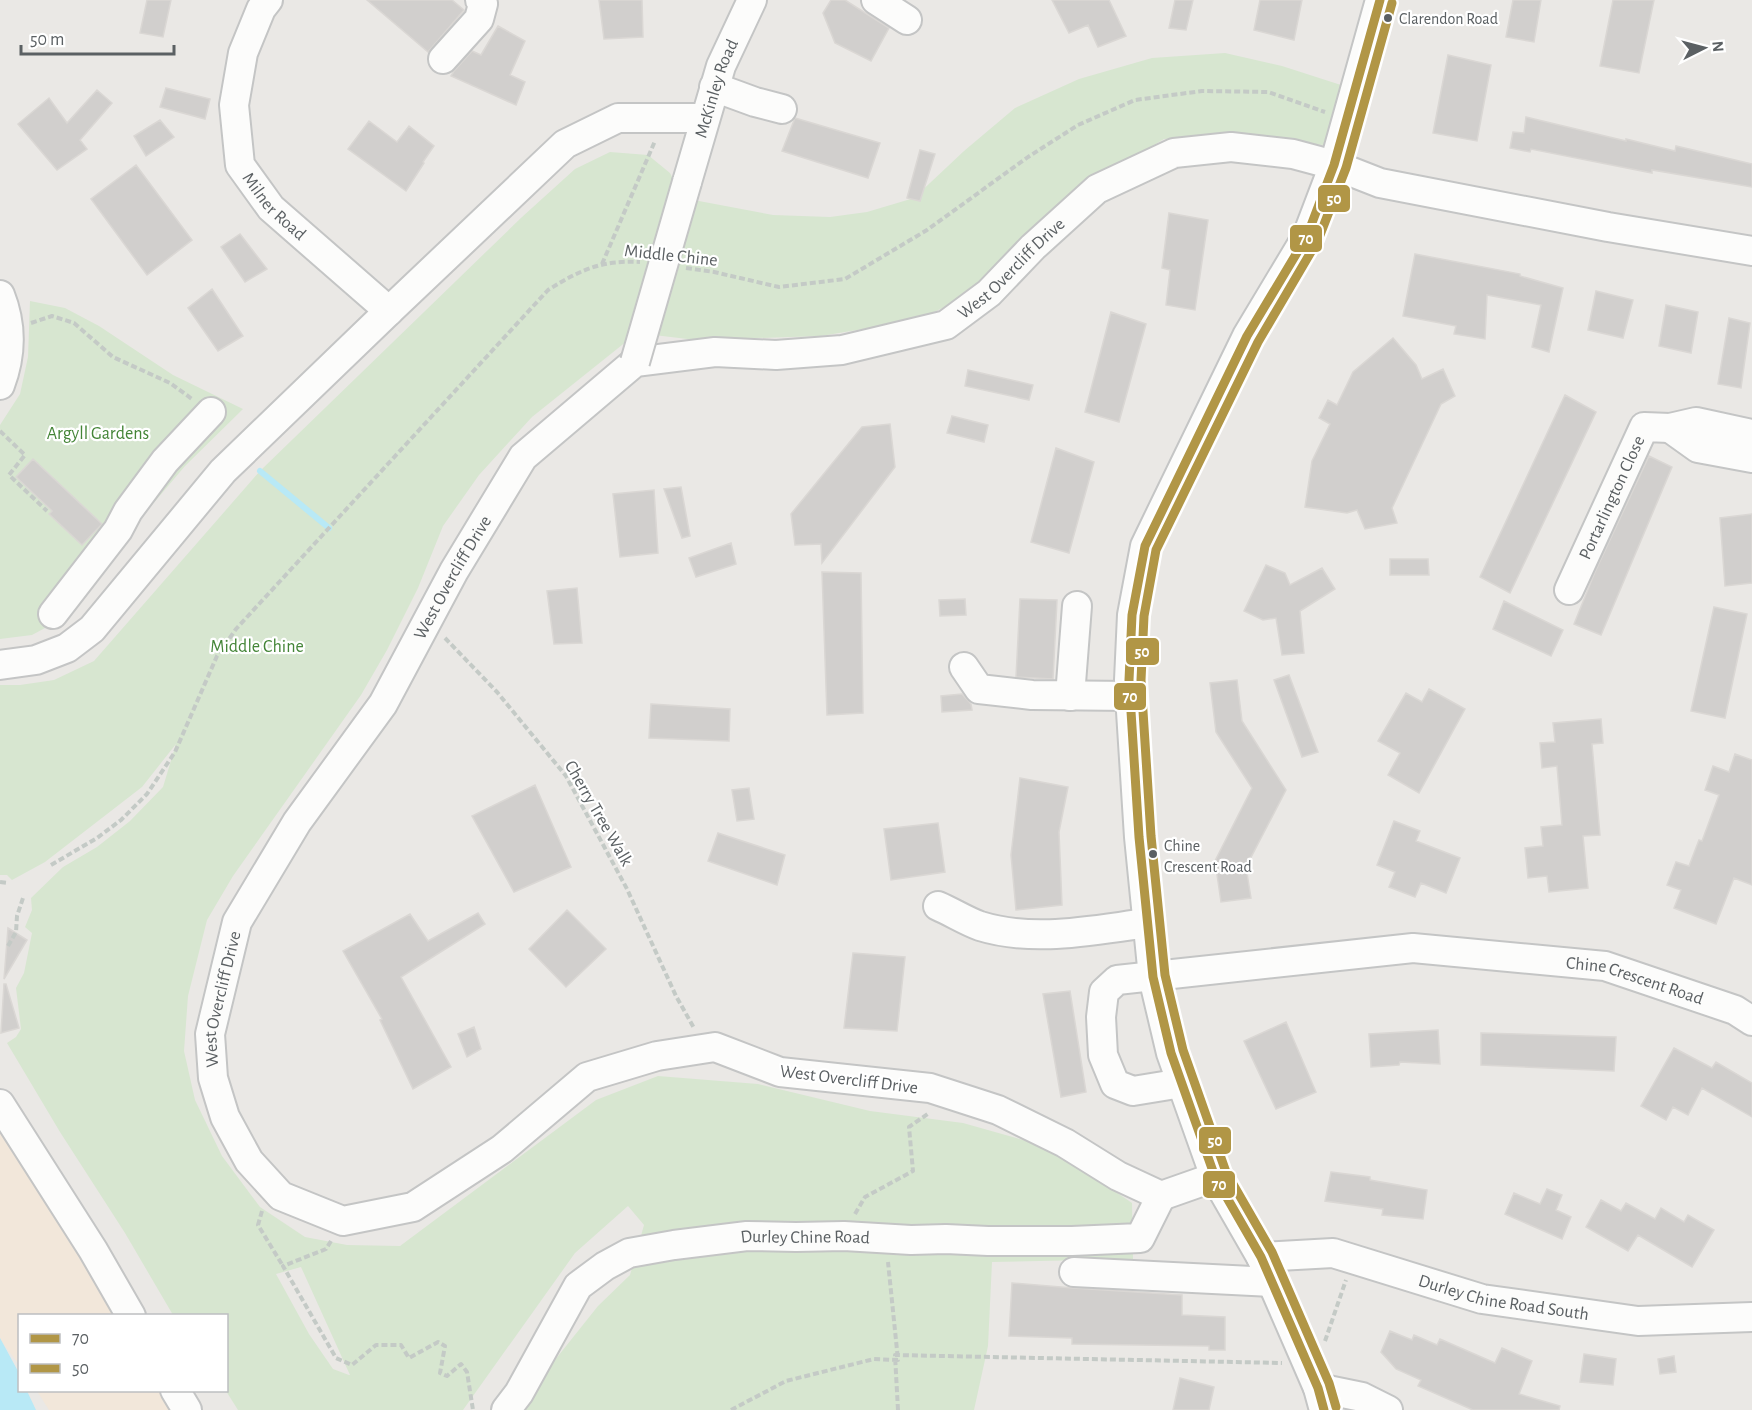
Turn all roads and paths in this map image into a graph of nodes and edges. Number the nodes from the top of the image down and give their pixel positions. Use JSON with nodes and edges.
{"nodes":[{"id":1,"x":268,"y":0,"type":"edge"},
{"id":2,"x":480,"y":0,"type":"edge"},
{"id":3,"x":752,"y":0,"type":"edge"},
{"id":4,"x":876,"y":0,"type":"edge"},
{"id":5,"x":1380,"y":0,"type":"edge"},
{"id":6,"x":907,"y":20,"type":"dead end"},
{"id":7,"x":443,"y":59,"type":"dead end"},
{"id":8,"x":714,"y":87,"type":"junction"},
{"id":9,"x":1355,"y":92,"type":"junction"},
{"id":10,"x":782,"y":109,"type":"dead end"},
{"id":11,"x":666,"y":117,"type":"junction"},
{"id":12,"x":705,"y":118,"type":"junction"},
{"id":13,"x":1334,"y":165,"type":"junction"},
{"id":14,"x":1752,"y":251,"type":"edge"},
{"id":15,"x":646,"y":263,"type":"dead end"},
{"id":16,"x":602,"y":264,"type":"junction"},
{"id":17,"x":683,"y":268,"type":"dead end"},
{"id":18,"x":0,"y":295,"type":"edge"},
{"id":19,"x":389,"y":311,"type":"junction"},
{"id":20,"x":9,"y":329,"type":"junction"},
{"id":21,"x":635,"y":362,"type":"junction"},
{"id":22,"x":0,"y":385,"type":"edge"},
{"id":23,"x":211,"y":412,"type":"joint"},
{"id":24,"x":1670,"y":428,"type":"junction"},
{"id":25,"x":0,"y":431,"type":"edge"},
{"id":26,"x":1752,"y":434,"type":"edge"},
{"id":27,"x":1752,"y":458,"type":"edge"},
{"id":28,"x":47,"y":511,"type":"dead end"},
{"id":29,"x":1569,"y":590,"type":"dead end"},
{"id":30,"x":1077,"y":606,"type":"dead end"},
{"id":31,"x":53,"y":614,"type":"dead end"},
{"id":32,"x":428,"y":620,"type":"junction"},
{"id":33,"x":0,"y":664,"type":"edge"},
{"id":34,"x":964,"y":667,"type":"dead end"},
{"id":35,"x":1070,"y":696,"type":"junction"},
{"id":36,"x":1130,"y":696,"type":"junction"},
{"id":37,"x":51,"y":865,"type":"dead end"},
{"id":38,"x":0,"y":882,"type":"edge"},
{"id":39,"x":8,"y":883,"type":"dead end"},
{"id":40,"x":23,"y":898,"type":"dead end"},
{"id":41,"x":938,"y":906,"type":"dead end"},
{"id":42,"x":1148,"y":923,"type":"junction"},
{"id":43,"x":8,"y":946,"type":"dead end"},
{"id":44,"x":1153,"y":977,"type":"junction"},
{"id":45,"x":1752,"y":1021,"type":"edge"},
{"id":46,"x":705,"y":1048,"type":"junction"},
{"id":47,"x":1182,"y":1083,"type":"junction"},
{"id":48,"x":955,"y":1096,"type":"junction"},
{"id":49,"x":0,"y":1104,"type":"edge"},
{"id":50,"x":1215,"y":1177,"type":"junction"},
{"id":51,"x":270,"y":1185,"type":"junction"},
{"id":52,"x":1161,"y":1196,"type":"junction"},
{"id":53,"x":343,"y":1221,"type":"junction"},
{"id":54,"x":844,"y":1236,"type":"junction"},
{"id":55,"x":885,"y":1238,"type":"junction"},
{"id":56,"x":1353,"y":1259,"type":"junction"},
{"id":57,"x":283,"y":1266,"type":"junction"},
{"id":58,"x":1266,"y":1269,"type":"junction"},
{"id":59,"x":1074,"y":1272,"type":"dead end"},
{"id":60,"x":130,"y":1314,"type":"edge"},
{"id":61,"x":1752,"y":1317,"type":"edge"},
{"id":62,"x":896,"y":1357,"type":"junction"},
{"id":63,"x":1318,"y":1376,"type":"edge"},
{"id":64,"x":176,"y":1392,"type":"edge"},
{"id":65,"x":187,"y":1410,"type":"edge"},
{"id":66,"x":473,"y":1410,"type":"edge"},
{"id":67,"x":506,"y":1410,"type":"edge"},
{"id":68,"x":731,"y":1410,"type":"edge"},
{"id":69,"x":898,"y":1410,"type":"edge"},
{"id":70,"x":1388,"y":1410,"type":"edge"}],
"edges":[{"from":1,"to":19,"type":"street","name":"Milner Road"},
{"from":2,"to":7,"type":"street"},
{"from":3,"to":8,"type":"street","name":"McKinley Road"},
{"from":4,"to":6,"type":"street"},
{"from":5,"to":9,"type":"street"},
{"from":8,"to":10,"type":"street"},
{"from":8,"to":12,"type":"street","name":"McKinley Road"},
{"from":9,"to":13,"type":"street"},
{"from":9,"to":17,"type":"path","name":"Middle Chine"},
{"from":11,"to":12,"type":"street"},
{"from":11,"to":16,"type":"path"},
{"from":11,"to":19,"type":"street"},
{"from":12,"to":21,"type":"street","name":"McKinley Road","bridge":true},
{"from":13,"to":14,"type":"street"},
{"from":13,"to":21,"type":"street","name":"West Overcliff Drive"},
{"from":13,"to":36,"type":"street"},
{"from":15,"to":16,"type":"path","name":"Middle Chine"},
{"from":16,"to":37,"type":"path","name":"Middle Chine"},
{"from":18,"to":20,"type":"street"},
{"from":19,"to":33,"type":"street"},
{"from":20,"to":22,"type":"street"},
{"from":20,"to":23,"type":"path"},
{"from":21,"to":32,"type":"street","name":"West Overcliff Drive"},
{"from":23,"to":31,"type":"street"},
{"from":24,"to":26,"type":"street","name":"Portarlington Close"},
{"from":24,"to":27,"type":"street","name":"Portarlington Close"},
{"from":24,"to":29,"type":"street","name":"Portarlington Close"},
{"from":25,"to":28,"type":"path"},
{"from":30,"to":35,"type":"street"},
{"from":32,"to":46,"type":"path","name":"Cherry Tree Walk"},
{"from":32,"to":51,"type":"street","name":"West Overcliff Drive"},
{"from":34,"to":35,"type":"street"},
{"from":35,"to":36,"type":"street"},
{"from":36,"to":42,"type":"street"},
{"from":38,"to":39,"type":"path"},
{"from":40,"to":43,"type":"path"},
{"from":41,"to":42,"type":"street"},
{"from":42,"to":44,"type":"street"},
{"from":44,"to":45,"type":"street","name":"Chine Crescent Road"},
{"from":44,"to":47,"type":"street"},
{"from":44,"to":47,"type":"street","name":"Chine Crescent Road"},
{"from":46,"to":48,"type":"street","name":"West Overcliff Drive"},
{"from":46,"to":53,"type":"street","name":"West Overcliff Drive"},
{"from":47,"to":50,"type":"street"},
{"from":48,"to":52,"type":"street","name":"West Overcliff Drive"},
{"from":48,"to":54,"type":"path"},
{"from":49,"to":60,"type":"street"},
{"from":50,"to":52,"type":"street"},
{"from":50,"to":58,"type":"street"},
{"from":51,"to":53,"type":"street","name":"West Overcliff Drive"},
{"from":51,"to":57,"type":"path"},
{"from":52,"to":55,"type":"street","name":"Durley Chine Road"},
{"from":53,"to":57,"type":"path"},
{"from":54,"to":55,"type":"street","name":"Durley Chine Road"},
{"from":54,"to":67,"type":"street","name":"Durley Chine Road"},
{"from":55,"to":62,"type":"path"},
{"from":56,"to":58,"type":"street","name":"Durley Chine Road South"},
{"from":56,"to":61,"type":"street","name":"Durley Chine Road South"},
{"from":56,"to":63,"type":"path"},
{"from":57,"to":66,"type":"path"},
{"from":58,"to":59,"type":"street","name":"Durley Chine Road South"},
{"from":58,"to":63,"type":"street"},
{"from":62,"to":63,"type":"path"},
{"from":62,"to":68,"type":"path"},
{"from":62,"to":69,"type":"path"},
{"from":63,"to":70,"type":"street"},
{"from":64,"to":65,"type":"street"}]}
